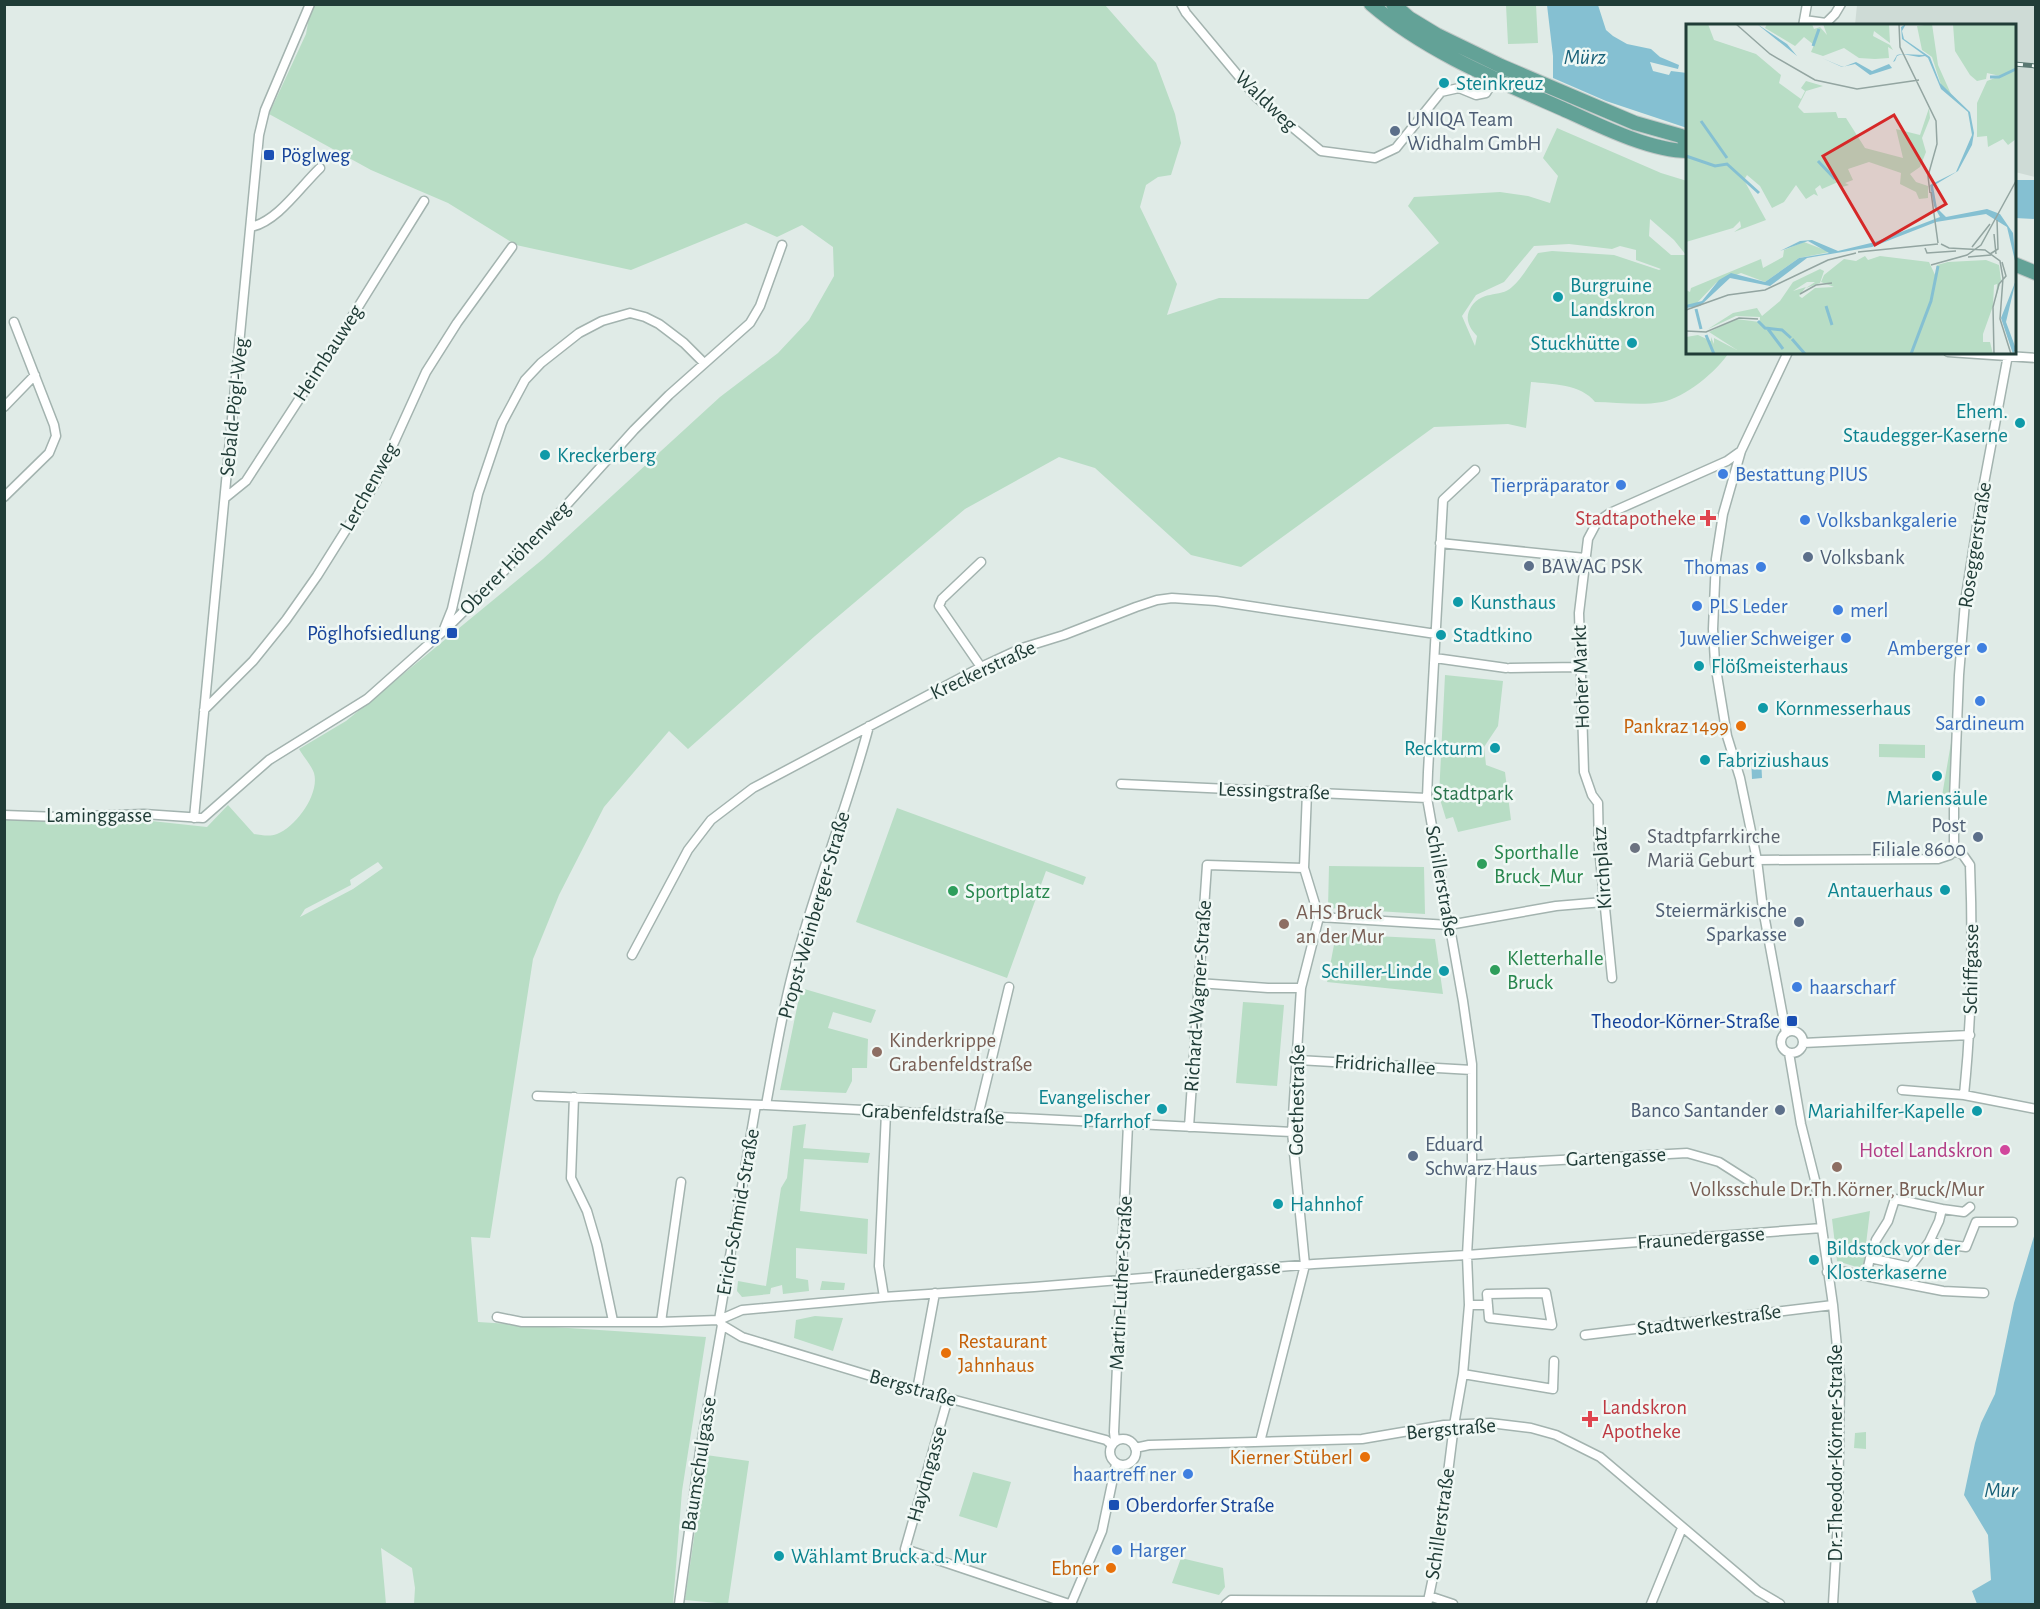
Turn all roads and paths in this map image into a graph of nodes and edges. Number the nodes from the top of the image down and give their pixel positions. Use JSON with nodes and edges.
{"nodes":[{"id":1,"x":310,"y":4,"type":"edge"},
{"id":2,"x":1181,"y":4,"type":"edge"},
{"id":3,"x":1371,"y":4,"type":"edge"},
{"id":4,"x":1392,"y":4,"type":"edge"},
{"id":5,"x":1807,"y":4,"type":"edge"},
{"id":6,"x":1841,"y":4,"type":"edge"},
{"id":7,"x":1803,"y":23,"type":"edge"},
{"id":8,"x":1498,"y":73,"type":"junction"},
{"id":9,"x":1686,"y":140,"type":"edge"},
{"id":10,"x":1686,"y":151,"type":"edge"},
{"id":11,"x":320,"y":168,"type":"dead end"},
{"id":12,"x":424,"y":201,"type":"dead end"},
{"id":13,"x":251,"y":227,"type":"junction"},
{"id":14,"x":782,"y":245,"type":"dead end"},
{"id":15,"x":512,"y":248,"type":"dead end"},
{"id":16,"x":2016,"y":265,"type":"edge"},
{"id":17,"x":2036,"y":273,"type":"edge"},
{"id":18,"x":14,"y":322,"type":"dead end"},
{"id":19,"x":1787,"y":354,"type":"edge"},
{"id":20,"x":1978,"y":354,"type":"edge"},
{"id":21,"x":2008,"y":356,"type":"junction"},
{"id":22,"x":2036,"y":358,"type":"edge"},
{"id":23,"x":704,"y":363,"type":"junction"},
{"id":24,"x":35,"y":375,"type":"junction"},
{"id":25,"x":4,"y":407,"type":"edge"},
{"id":26,"x":1741,"y":451,"type":"junction"},
{"id":27,"x":1475,"y":470,"type":"dead end"},
{"id":28,"x":4,"y":497,"type":"edge"},
{"id":29,"x":225,"y":498,"type":"junction"},
{"id":30,"x":1440,"y":543,"type":"junction"},
{"id":31,"x":1585,"y":558,"type":"junction"},
{"id":32,"x":981,"y":562,"type":"dead end"},
{"id":33,"x":443,"y":632,"type":"junction"},
{"id":34,"x":1436,"y":634,"type":"junction"},
{"id":35,"x":1435,"y":658,"type":"junction"},
{"id":36,"x":981,"y":667,"type":"junction"},
{"id":37,"x":1582,"y":667,"type":"junction"},
{"id":38,"x":204,"y":710,"type":"junction"},
{"id":39,"x":869,"y":726,"type":"junction"},
{"id":40,"x":1121,"y":784,"type":"dead end"},
{"id":41,"x":1307,"y":792,"type":"junction"},
{"id":42,"x":1592,"y":795,"type":"joint"},
{"id":43,"x":1427,"y":798,"type":"junction"},
{"id":44,"x":4,"y":814,"type":"edge"},
{"id":45,"x":194,"y":818,"type":"junction"},
{"id":46,"x":1954,"y":850,"type":"junction"},
{"id":47,"x":1757,"y":860,"type":"junction"},
{"id":48,"x":1304,"y":868,"type":"junction"},
{"id":49,"x":1603,"y":902,"type":"junction"},
{"id":50,"x":1319,"y":917,"type":"junction"},
{"id":51,"x":1449,"y":925,"type":"junction"},
{"id":52,"x":632,"y":955,"type":"dead end"},
{"id":53,"x":1612,"y":978,"type":"dead end"},
{"id":54,"x":1198,"y":983,"type":"junction"},
{"id":55,"x":1009,"y":987,"type":"dead end"},
{"id":56,"x":1301,"y":988,"type":"junction"},
{"id":57,"x":1786,"y":1033,"type":"junction"},
{"id":58,"x":1970,"y":1035,"type":"junction"},
{"id":59,"x":1803,"y":1043,"type":"junction"},
{"id":60,"x":1789,"y":1053,"type":"junction"},
{"id":61,"x":1298,"y":1060,"type":"junction"},
{"id":62,"x":1472,"y":1070,"type":"junction"},
{"id":63,"x":1902,"y":1090,"type":"dead end"},
{"id":64,"x":1964,"y":1095,"type":"junction"},
{"id":65,"x":537,"y":1096,"type":"dead end"},
{"id":66,"x":574,"y":1097,"type":"junction"},
{"id":67,"x":756,"y":1105,"type":"junction"},
{"id":68,"x":766,"y":1105,"type":"junction"},
{"id":69,"x":2036,"y":1109,"type":"edge"},
{"id":70,"x":886,"y":1113,"type":"junction"},
{"id":71,"x":978,"y":1116,"type":"junction"},
{"id":72,"x":1128,"y":1124,"type":"junction"},
{"id":73,"x":1189,"y":1127,"type":"junction"},
{"id":74,"x":1292,"y":1132,"type":"junction"},
{"id":75,"x":1472,"y":1165,"type":"junction"},
{"id":76,"x":681,"y":1182,"type":"dead end"},
{"id":77,"x":1752,"y":1184,"type":"dead end"},
{"id":78,"x":1970,"y":1208,"type":"dead end"},
{"id":79,"x":1942,"y":1209,"type":"junction"},
{"id":80,"x":2013,"y":1222,"type":"dead end"},
{"id":81,"x":1822,"y":1228,"type":"junction"},
{"id":82,"x":1929,"y":1242,"type":"junction"},
{"id":83,"x":1467,"y":1255,"type":"junction"},
{"id":84,"x":1870,"y":1258,"type":"junction"},
{"id":85,"x":1305,"y":1265,"type":"junction"},
{"id":86,"x":1827,"y":1272,"type":"junction"},
{"id":87,"x":1866,"y":1276,"type":"junction"},
{"id":88,"x":1122,"y":1279,"type":"junction"},
{"id":89,"x":935,"y":1293,"type":"junction"},
{"id":90,"x":1984,"y":1293,"type":"dead end"},
{"id":91,"x":884,"y":1297,"type":"junction"},
{"id":92,"x":1468,"y":1305,"type":"junction"},
{"id":93,"x":1488,"y":1305,"type":"junction"},
{"id":94,"x":1833,"y":1305,"type":"junction"},
{"id":95,"x":497,"y":1317,"type":"dead end"},
{"id":96,"x":613,"y":1321,"type":"junction"},
{"id":97,"x":661,"y":1322,"type":"junction"},
{"id":98,"x":721,"y":1322,"type":"junction"},
{"id":99,"x":1585,"y":1335,"type":"dead end"},
{"id":100,"x":1554,"y":1360,"type":"dead end"},
{"id":101,"x":1463,"y":1374,"type":"junction"},
{"id":102,"x":917,"y":1390,"type":"junction"},
{"id":103,"x":948,"y":1398,"type":"junction"},
{"id":104,"x":1454,"y":1425,"type":"junction"},
{"id":105,"x":1260,"y":1442,"type":"junction"},
{"id":106,"x":1114,"y":1443,"type":"junction"},
{"id":107,"x":1135,"y":1448,"type":"junction"},
{"id":108,"x":1116,"y":1464,"type":"junction"},
{"id":109,"x":1682,"y":1527,"type":"junction"},
{"id":110,"x":1429,"y":1599,"type":"junction"},
{"id":111,"x":679,"y":1605,"type":"edge"},
{"id":112,"x":1070,"y":1605,"type":"edge"},
{"id":113,"x":1226,"y":1605,"type":"edge"},
{"id":114,"x":1453,"y":1605,"type":"edge"},
{"id":115,"x":1651,"y":1605,"type":"edge"},
{"id":116,"x":1780,"y":1605,"type":"edge"},
{"id":117,"x":1833,"y":1605,"type":"edge"}],
"edges":[{"from":1,"to":13,"type":"street","name":"Sebald-Pögl-Weg"},
{"from":2,"to":8,"type":"street","name":"Waldweg"},
{"from":3,"to":8,"type":"main road"},
{"from":4,"to":8,"type":"main road"},
{"from":5,"to":7,"type":"street"},
{"from":6,"to":7,"type":"street"},
{"from":8,"to":9,"type":"main road"},
{"from":8,"to":10,"type":"main road"},
{"from":11,"to":13,"type":"street"},
{"from":12,"to":29,"type":"street","name":"Heimbauweg"},
{"from":13,"to":29,"type":"street","name":"Sebald-Pögl-Weg"},
{"from":14,"to":23,"type":"street","name":"Oberer Höhenweg"},
{"from":15,"to":38,"type":"street","name":"Lerchenweg"},
{"from":16,"to":17,"type":"main road"},
{"from":18,"to":24,"type":"street"},
{"from":19,"to":26,"type":"street"},
{"from":20,"to":21,"type":"street"},
{"from":21,"to":22,"type":"street"},
{"from":21,"to":46,"type":"street","name":"Roseggerstraße"},
{"from":23,"to":33,"type":"street","name":"Oberer Höhenweg"},
{"from":23,"to":33,"type":"street"},
{"from":24,"to":25,"type":"street"},
{"from":24,"to":28,"type":"street"},
{"from":26,"to":31,"type":"street","name":"Hoher Markt"},
{"from":26,"to":47,"type":"street"},
{"from":27,"to":30,"type":"street","name":"Schillerstraße"},
{"from":29,"to":38,"type":"street","name":"Sebald-Pögl-Weg"},
{"from":30,"to":31,"type":"street"},
{"from":30,"to":34,"type":"street","name":"Schillerstraße"},
{"from":31,"to":37,"type":"street","name":"Hoher Markt"},
{"from":32,"to":36,"type":"street"},
{"from":33,"to":45,"type":"street","name":"Oberer Höhenweg"},
{"from":34,"to":35,"type":"street","name":"Schillerstraße"},
{"from":34,"to":36,"type":"street","name":"Kreckerstraße"},
{"from":35,"to":37,"type":"street"},
{"from":35,"to":43,"type":"street","name":"Schillerstraße"},
{"from":36,"to":39,"type":"street","name":"Kreckerstraße"},
{"from":37,"to":42,"type":"street","name":"Hoher Markt"},
{"from":38,"to":45,"type":"street","name":"Sebald-Pögl-Weg"},
{"from":39,"to":52,"type":"street","name":"Kreckerstraße"},
{"from":39,"to":68,"type":"street","name":"Propst-Weinberger-Straße"},
{"from":40,"to":41,"type":"street","name":"Lessingstraße"},
{"from":41,"to":43,"type":"street","name":"Lessingstraße"},
{"from":41,"to":48,"type":"street"},
{"from":42,"to":49,"type":"street","name":"Kirchplatz"},
{"from":43,"to":51,"type":"street","name":"Schillerstraße"},
{"from":44,"to":45,"type":"street","name":"Laminggasse"},
{"from":46,"to":47,"type":"street"},
{"from":46,"to":58,"type":"street","name":"Schiffgasse"},
{"from":47,"to":57,"type":"street"},
{"from":48,"to":50,"type":"street"},
{"from":48,"to":54,"type":"street","name":"Richard-Wagner-Straße"},
{"from":49,"to":51,"type":"street"},
{"from":49,"to":53,"type":"street","name":"Kirchplatz"},
{"from":50,"to":51,"type":"street"},
{"from":50,"to":56,"type":"street","name":"Goethestraße"},
{"from":51,"to":62,"type":"street","name":"Schillerstraße"},
{"from":54,"to":56,"type":"street"},
{"from":54,"to":73,"type":"street","name":"Richard-Wagner-Straße"},
{"from":55,"to":71,"type":"street"},
{"from":56,"to":61,"type":"street","name":"Goethestraße"},
{"from":57,"to":59,"type":"street"},
{"from":57,"to":60,"type":"street"},
{"from":58,"to":59,"type":"street"},
{"from":58,"to":64,"type":"street","name":"Schiffgasse"},
{"from":59,"to":60,"type":"street"},
{"from":60,"to":81,"type":"street","name":"Dr.-Theodor-Körner-Straße"},
{"from":61,"to":62,"type":"street","name":"Fridrichallee"},
{"from":61,"to":74,"type":"street","name":"Goethestraße"},
{"from":62,"to":75,"type":"street","name":"Schillerstraße"},
{"from":63,"to":64,"type":"street"},
{"from":64,"to":69,"type":"street"},
{"from":65,"to":66,"type":"street","name":"Grabenfeldstraße"},
{"from":66,"to":67,"type":"street","name":"Grabenfeldstraße"},
{"from":66,"to":96,"type":"street"},
{"from":67,"to":68,"type":"street","name":"Grabenfeldstraße"},
{"from":67,"to":98,"type":"street","name":"Erich-Schmid-Straße"},
{"from":68,"to":70,"type":"street","name":"Grabenfeldstraße"},
{"from":70,"to":71,"type":"street","name":"Grabenfeldstraße"},
{"from":70,"to":91,"type":"street"},
{"from":71,"to":72,"type":"street","name":"Grabenfeldstraße"},
{"from":72,"to":73,"type":"street","name":"Grabenfeldstraße"},
{"from":72,"to":88,"type":"street","name":"Martin-Luther-Straße"},
{"from":73,"to":74,"type":"street","name":"Grabenfeldstraße"},
{"from":74,"to":85,"type":"street","name":"Goethestraße"},
{"from":75,"to":77,"type":"street","name":"Gartengasse"},
{"from":75,"to":83,"type":"street","name":"Schillerstraße"},
{"from":76,"to":97,"type":"street"},
{"from":78,"to":79,"type":"street"},
{"from":79,"to":82,"type":"street"},
{"from":79,"to":84,"type":"street"},
{"from":80,"to":82,"type":"street"},
{"from":81,"to":83,"type":"street","name":"Fraunedergasse"},
{"from":81,"to":86,"type":"street","name":"Dr.-Theodor-Körner-Straße"},
{"from":82,"to":84,"type":"street"},
{"from":83,"to":85,"type":"street","name":"Fraunedergasse"},
{"from":83,"to":92,"type":"street","name":"Schillerstraße"},
{"from":84,"to":87,"type":"street"},
{"from":85,"to":88,"type":"street","name":"Fraunedergasse"},
{"from":85,"to":105,"type":"street","name":"Goethestraße"},
{"from":86,"to":87,"type":"street"},
{"from":86,"to":94,"type":"street","name":"Dr.-Theodor-Körner-Straße"},
{"from":87,"to":90,"type":"street"},
{"from":88,"to":89,"type":"street","name":"Fraunedergasse"},
{"from":88,"to":106,"type":"street","name":"Martin-Luther-Straße"},
{"from":89,"to":91,"type":"street","name":"Fraunedergasse"},
{"from":89,"to":102,"type":"street"},
{"from":91,"to":98,"type":"street","name":"Fraunedergasse"},
{"from":92,"to":93,"type":"street"},
{"from":92,"to":101,"type":"street","name":"Schillerstraße"},
{"from":93,"to":93,"type":"street"},
{"from":94,"to":99,"type":"street","name":"Stadtwerkestraße"},
{"from":94,"to":117,"type":"street","name":"Dr.-Theodor-Körner-Straße"},
{"from":95,"to":96,"type":"street","name":"Fraunedergasse"},
{"from":96,"to":97,"type":"street","name":"Fraunedergasse"},
{"from":97,"to":98,"type":"street","name":"Fraunedergasse"},
{"from":98,"to":102,"type":"street","name":"Bergstraße"},
{"from":98,"to":111,"type":"street","name":"Baumschulgasse"},
{"from":100,"to":101,"type":"street"},
{"from":101,"to":104,"type":"street","name":"Schillerstraße"},
{"from":102,"to":103,"type":"street","name":"Bergstraße"},
{"from":103,"to":106,"type":"street","name":"Bergstraße"},
{"from":103,"to":112,"type":"street","name":"Haydngasse"},
{"from":104,"to":105,"type":"street","name":"Bergstraße"},
{"from":104,"to":109,"type":"street","name":"Bergstraße"},
{"from":104,"to":110,"type":"street","name":"Schillerstraße"},
{"from":105,"to":107,"type":"street","name":"Bergstraße"},
{"from":106,"to":107,"type":"street"},
{"from":106,"to":108,"type":"street"},
{"from":107,"to":108,"type":"street"},
{"from":108,"to":112,"type":"street"},
{"from":109,"to":115,"type":"street"},
{"from":109,"to":116,"type":"street","name":"Bergstraße"},
{"from":110,"to":113,"type":"street"},
{"from":110,"to":114,"type":"street"}]}
